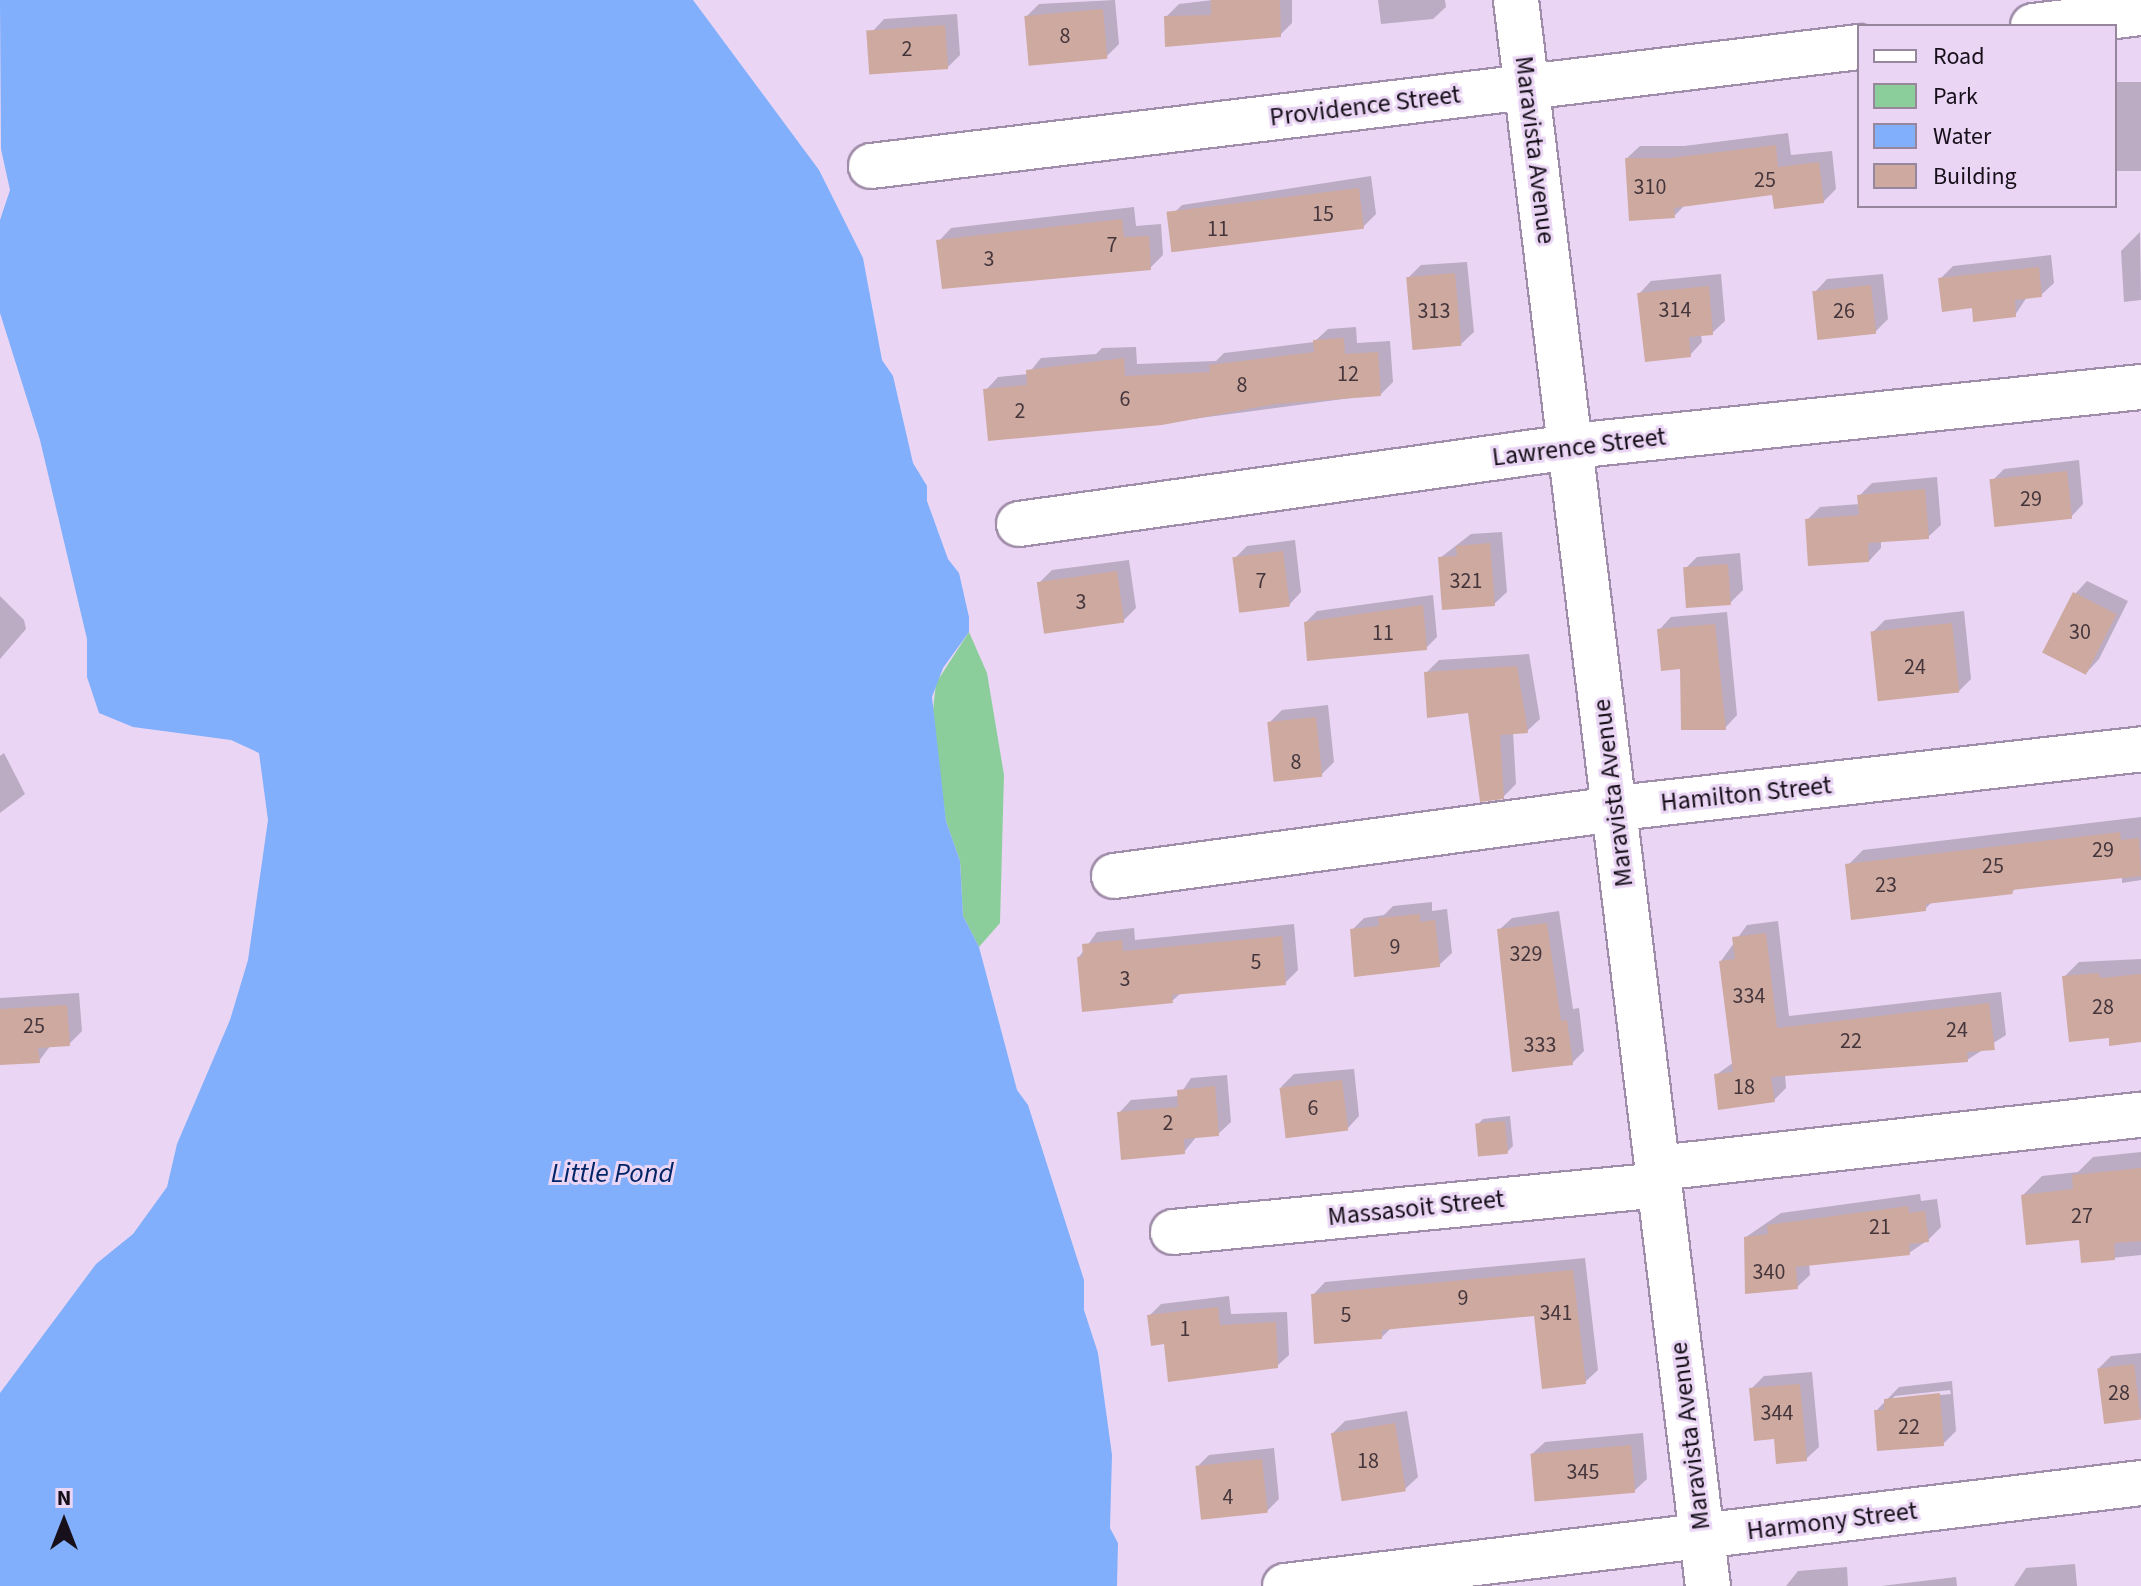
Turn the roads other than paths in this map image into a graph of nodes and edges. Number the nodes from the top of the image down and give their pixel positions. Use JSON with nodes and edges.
{"nodes":[{"id":1,"x":1516,"y":0,"type":"edge"},
{"id":2,"x":2141,"y":13,"type":"edge"},
{"id":3,"x":2050,"y":24,"type":"edge"},
{"id":4,"x":1857,"y":47,"type":"edge"},
{"id":5,"x":1527,"y":86,"type":"junction"},
{"id":6,"x":871,"y":166,"type":"dead end"},
{"id":7,"x":2141,"y":387,"type":"edge"},
{"id":8,"x":1571,"y":447,"type":"junction"},
{"id":9,"x":1019,"y":524,"type":"dead end"},
{"id":10,"x":2141,"y":749,"type":"edge"},
{"id":11,"x":1615,"y":811,"type":"junction"},
{"id":12,"x":1114,"y":876,"type":"dead end"},
{"id":13,"x":2141,"y":1115,"type":"edge"},
{"id":14,"x":1659,"y":1176,"type":"junction"},
{"id":15,"x":1173,"y":1232,"type":"dead end"},
{"id":16,"x":2141,"y":1483,"type":"edge"},
{"id":17,"x":1703,"y":1536,"type":"junction"},
{"id":18,"x":1285,"y":1586,"type":"edge"},
{"id":19,"x":1708,"y":1586,"type":"edge"}],
"edges":[{"from":1,"to":5,"type":"street","name":"Maravista Avenue"},
{"from":2,"to":3,"type":"street"},
{"from":4,"to":5,"type":"street","name":"Providence Street"},
{"from":5,"to":6,"type":"street","name":"Providence Street"},
{"from":5,"to":8,"type":"street","name":"Maravista Avenue"},
{"from":7,"to":8,"type":"street","name":"Lawrence Street"},
{"from":8,"to":9,"type":"street","name":"Lawrence Street"},
{"from":8,"to":11,"type":"street","name":"Maravista Avenue"},
{"from":10,"to":11,"type":"street","name":"Hamilton Street"},
{"from":11,"to":12,"type":"street","name":"Hamilton Street"},
{"from":11,"to":14,"type":"street","name":"Maravista Avenue"},
{"from":13,"to":14,"type":"street","name":"Massasoit Street"},
{"from":14,"to":15,"type":"street","name":"Massasoit Street"},
{"from":14,"to":17,"type":"street","name":"Maravista Avenue"},
{"from":16,"to":17,"type":"street","name":"Harmony Street"},
{"from":17,"to":18,"type":"street","name":"Harmony Street"},
{"from":17,"to":19,"type":"street","name":"Maravista Avenue"}]}
